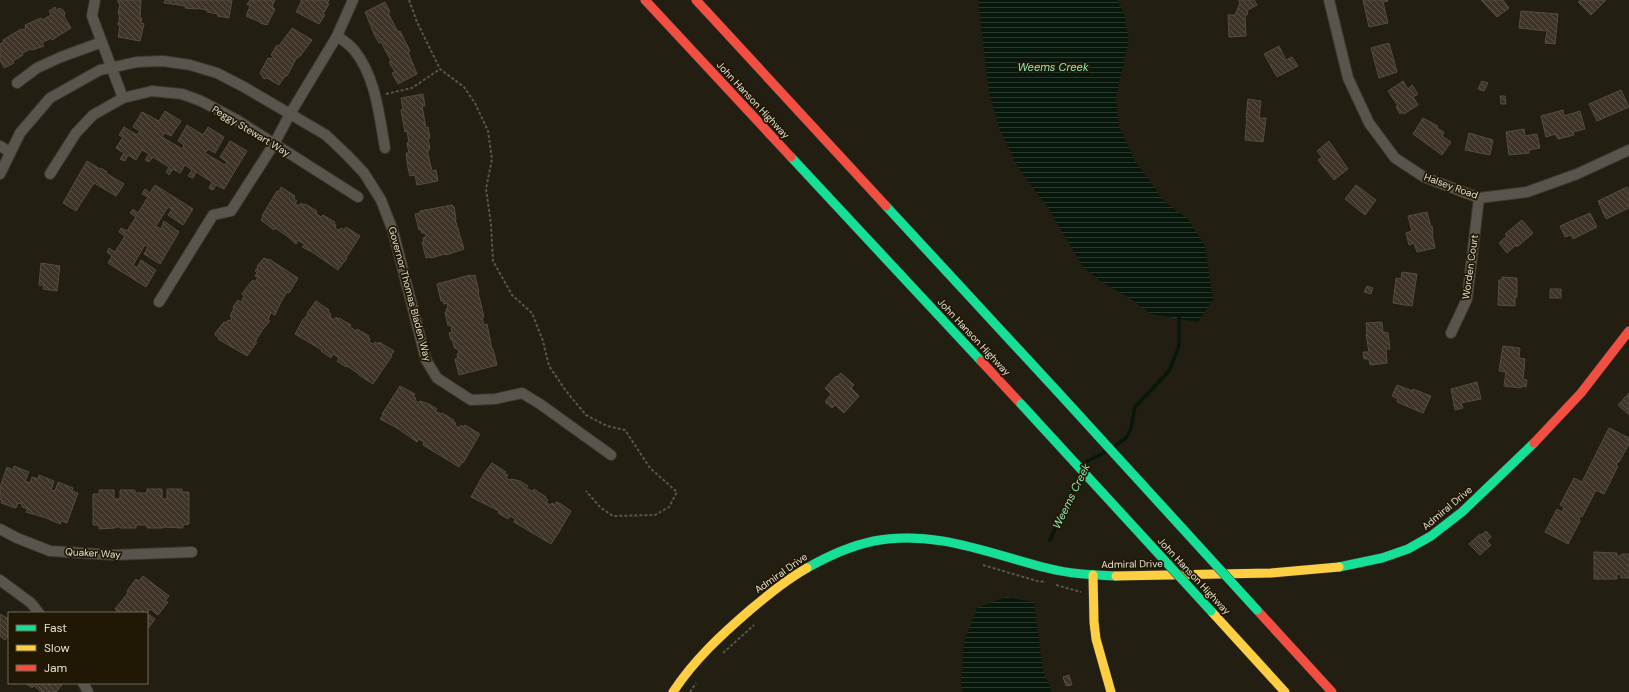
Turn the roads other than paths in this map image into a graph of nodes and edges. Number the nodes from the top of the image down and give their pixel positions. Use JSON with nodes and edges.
{"nodes":[{"id":1,"x":94,"y":0,"type":"edge"},
{"id":2,"x":353,"y":0,"type":"edge"},
{"id":3,"x":645,"y":0,"type":"edge"},
{"id":4,"x":696,"y":0,"type":"edge"},
{"id":5,"x":1329,"y":0,"type":"edge"},
{"id":6,"x":337,"y":36,"type":"junction"},
{"id":7,"x":102,"y":42,"type":"junction"},
{"id":8,"x":111,"y":67,"type":"junction"},
{"id":9,"x":17,"y":83,"type":"dead end"},
{"id":10,"x":122,"y":98,"type":"junction"},
{"id":11,"x":290,"y":114,"type":"junction"},
{"id":12,"x":274,"y":144,"type":"junction"},
{"id":13,"x":0,"y":146,"type":"edge"},
{"id":14,"x":385,"y":148,"type":"dead end"},
{"id":15,"x":1629,"y":150,"type":"edge"},
{"id":16,"x":10,"y":152,"type":"junction"},
{"id":17,"x":0,"y":174,"type":"edge"},
{"id":18,"x":50,"y":174,"type":"dead end"},
{"id":19,"x":358,"y":197,"type":"dead end"},
{"id":20,"x":1479,"y":198,"type":"junction"},
{"id":21,"x":159,"y":302,"type":"dead end"},
{"id":22,"x":1629,"y":331,"type":"edge"},
{"id":23,"x":1451,"y":333,"type":"dead end"},
{"id":24,"x":611,"y":455,"type":"dead end"},
{"id":25,"x":0,"y":529,"type":"edge"},
{"id":26,"x":192,"y":552,"type":"dead end"},
{"id":27,"x":1093,"y":575,"type":"junction"},
{"id":28,"x":0,"y":580,"type":"edge"},
{"id":29,"x":38,"y":612,"type":"edge"},
{"id":30,"x":674,"y":692,"type":"edge"},
{"id":31,"x":1111,"y":692,"type":"edge"},
{"id":32,"x":1285,"y":692,"type":"edge"},
{"id":33,"x":1332,"y":692,"type":"edge"}],
"edges":[{"from":1,"to":7,"type":"street"},
{"from":2,"to":6,"type":"street"},
{"from":3,"to":32,"type":"main road","name":"John Hanson Highway","bridge":true},
{"from":4,"to":33,"type":"main road","bridge":true},
{"from":5,"to":20,"type":"street","name":"Halsey Road"},
{"from":6,"to":11,"type":"street"},
{"from":6,"to":14,"type":"street"},
{"from":7,"to":8,"type":"street"},
{"from":7,"to":9,"type":"street"},
{"from":8,"to":10,"type":"street"},
{"from":8,"to":11,"type":"street","name":"Governor Thomas Bladen Way"},
{"from":8,"to":16,"type":"street","name":"Governor Thomas Bladen Way"},
{"from":10,"to":12,"type":"street","name":"Peggy Stewart Way"},
{"from":10,"to":18,"type":"street","name":"Peggy Stewart Way"},
{"from":11,"to":12,"type":"street"},
{"from":11,"to":24,"type":"street","name":"Governor Thomas Bladen Way"},
{"from":12,"to":19,"type":"street","name":"Peggy Stewart Way"},
{"from":12,"to":21,"type":"street"},
{"from":13,"to":16,"type":"street"},
{"from":15,"to":20,"type":"street","name":"Halsey Road"},
{"from":16,"to":17,"type":"street","name":"Governor Thomas Bladen Way"},
{"from":20,"to":23,"type":"street","name":"Worden Court"},
{"from":22,"to":27,"type":"main road","name":"Admiral Drive"},
{"from":25,"to":26,"type":"street","name":"Quaker Way"},
{"from":27,"to":30,"type":"main road","name":"Admiral Drive"},
{"from":27,"to":31,"type":"main road"},
{"from":28,"to":29,"type":"street"}]}
